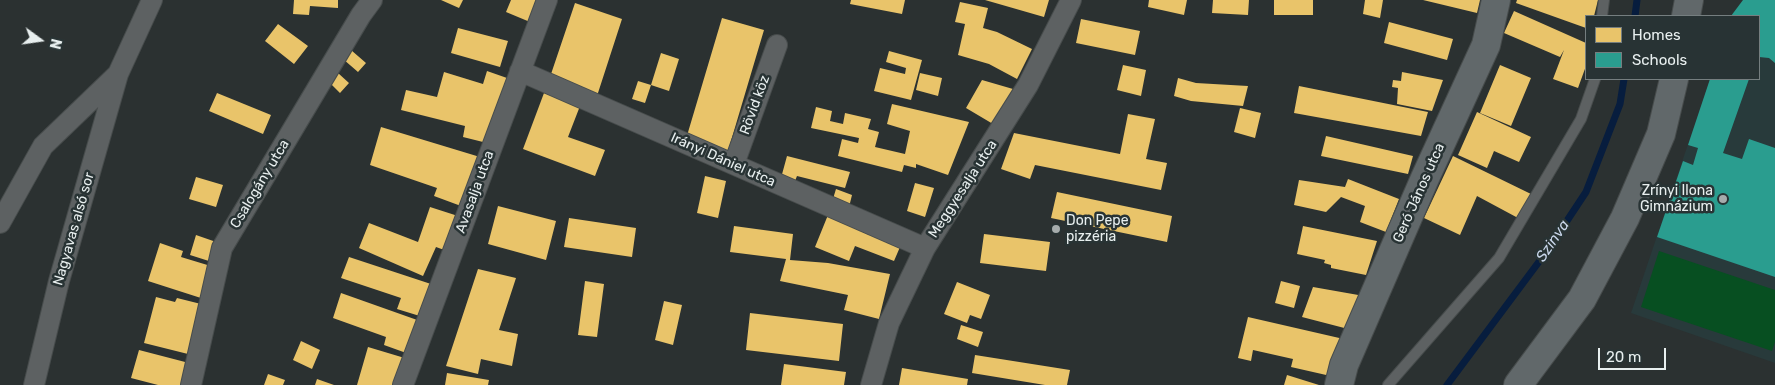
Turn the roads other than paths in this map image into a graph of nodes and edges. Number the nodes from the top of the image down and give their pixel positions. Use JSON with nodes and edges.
{"nodes":[{"id":1,"x":152,"y":0,"type":"edge"},
{"id":2,"x":372,"y":0,"type":"edge"},
{"id":3,"x":546,"y":0,"type":"edge"},
{"id":4,"x":1071,"y":0,"type":"edge"},
{"id":5,"x":1496,"y":0,"type":"edge"},
{"id":6,"x":1604,"y":0,"type":"edge"},
{"id":7,"x":1689,"y":0,"type":"edge"},
{"id":8,"x":1602,"y":15,"type":"edge"},
{"id":9,"x":1686,"y":15,"type":"edge"},
{"id":10,"x":777,"y":45,"type":"dead end"},
{"id":11,"x":520,"y":71,"type":"junction"},
{"id":12,"x":118,"y":74,"type":"junction"},
{"id":13,"x":1595,"y":80,"type":"edge"},
{"id":14,"x":1674,"y":80,"type":"edge"},
{"id":15,"x":734,"y":164,"type":"junction"},
{"id":16,"x":0,"y":223,"type":"edge"},
{"id":17,"x":925,"y":248,"type":"junction"},
{"id":18,"x":34,"y":385,"type":"edge"},
{"id":19,"x":191,"y":385,"type":"edge"},
{"id":20,"x":403,"y":385,"type":"edge"},
{"id":21,"x":870,"y":385,"type":"edge"},
{"id":22,"x":1339,"y":385,"type":"edge"},
{"id":23,"x":1388,"y":385,"type":"edge"},
{"id":24,"x":1518,"y":385,"type":"edge"}],
"edges":[{"from":1,"to":12,"type":"street"},
{"from":2,"to":19,"type":"street","name":"Csalogány utca"},
{"from":3,"to":11,"type":"street","name":"Avasalja utca"},
{"from":4,"to":17,"type":"street","name":"Meggyesalja utca"},
{"from":5,"to":22,"type":"street","name":"Geró János utca"},
{"from":6,"to":8,"type":"lane"},
{"from":7,"to":9,"type":"street"},
{"from":10,"to":15,"type":"street","name":"Rövid köz"},
{"from":11,"to":15,"type":"street","name":"Irányi Dániel utca"},
{"from":11,"to":20,"type":"street","name":"Avasalja utca"},
{"from":12,"to":16,"type":"street"},
{"from":12,"to":18,"type":"street","name":"Nagyavas alsó sor"},
{"from":13,"to":23,"type":"lane"},
{"from":14,"to":24,"type":"street"},
{"from":15,"to":17,"type":"street","name":"Irányi Dániel utca"},
{"from":17,"to":21,"type":"street","name":"Meggyesalja utca"}]}
